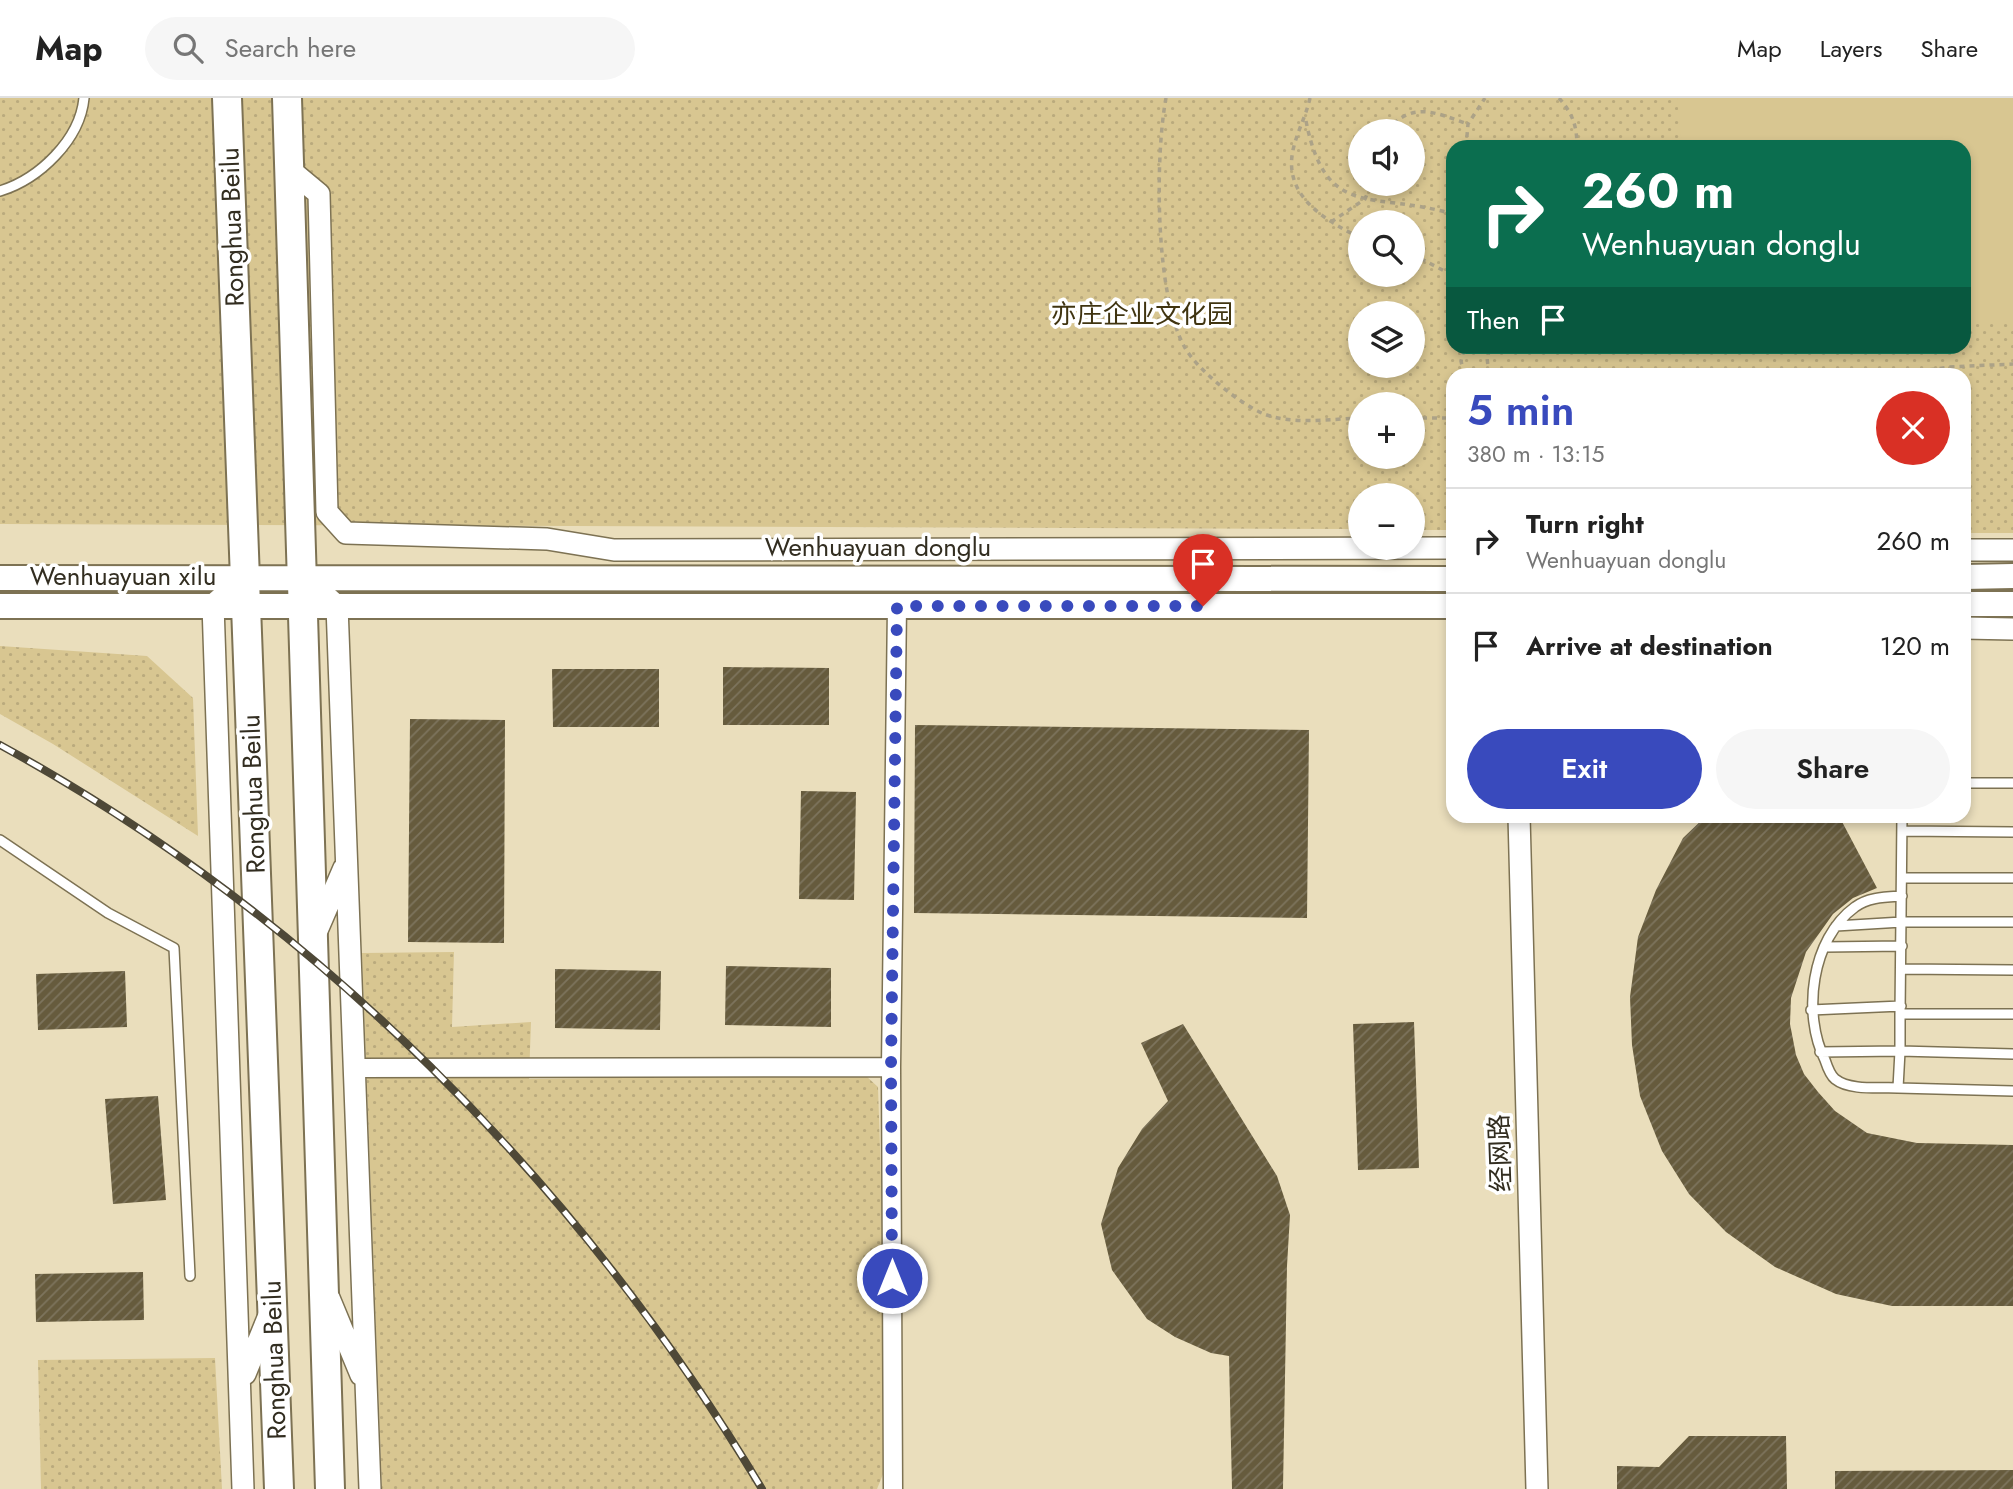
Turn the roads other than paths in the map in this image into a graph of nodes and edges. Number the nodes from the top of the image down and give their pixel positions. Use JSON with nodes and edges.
{"nodes":[{"id":1,"x":84,"y":98,"type":"edge"},
{"id":2,"x":227,"y":98,"type":"edge"},
{"id":3,"x":287,"y":98,"type":"edge"},
{"id":4,"x":289,"y":170,"type":"junction"},
{"id":5,"x":0,"y":191,"type":"edge"},
{"id":6,"x":1446,"y":548,"type":"edge"},
{"id":7,"x":614,"y":550,"type":"junction"},
{"id":8,"x":1971,"y":550,"type":"edge"},
{"id":9,"x":2013,"y":551,"type":"edge"},
{"id":10,"x":304,"y":576,"type":"junction"},
{"id":11,"x":2013,"y":576,"type":"edge"},
{"id":12,"x":245,"y":577,"type":"junction"},
{"id":13,"x":715,"y":577,"type":"junction"},
{"id":14,"x":1971,"y":577,"type":"edge"},
{"id":15,"x":0,"y":578,"type":"edge"},
{"id":16,"x":1446,"y":579,"type":"edge"},
{"id":17,"x":1971,"y":604,"type":"edge"},
{"id":18,"x":2013,"y":604,"type":"edge"},
{"id":19,"x":213,"y":605,"type":"junction"},
{"id":20,"x":0,"y":606,"type":"edge"},
{"id":21,"x":246,"y":606,"type":"junction"},
{"id":22,"x":304,"y":606,"type":"junction"},
{"id":23,"x":337,"y":606,"type":"junction"},
{"id":24,"x":897,"y":606,"type":"junction"},
{"id":25,"x":1446,"y":606,"type":"edge"},
{"id":26,"x":1971,"y":628,"type":"edge"},
{"id":27,"x":2013,"y":629,"type":"edge"},
{"id":28,"x":1971,"y":783,"type":"edge"},
{"id":29,"x":2013,"y":783,"type":"edge"},
{"id":30,"x":1519,"y":823,"type":"edge"},
{"id":31,"x":1902,"y":823,"type":"edge"},
{"id":32,"x":1902,"y":831,"type":"junction"},
{"id":33,"x":2013,"y":832,"type":"edge"},
{"id":34,"x":0,"y":840,"type":"edge"},
{"id":35,"x":347,"y":861,"type":"junction"},
{"id":36,"x":1902,"y":878,"type":"junction"},
{"id":37,"x":2013,"y":878,"type":"edge"},
{"id":38,"x":1902,"y":896,"type":"junction"},
{"id":39,"x":1902,"y":922,"type":"junction"},
{"id":40,"x":2013,"y":922,"type":"edge"},
{"id":41,"x":1836,"y":926,"type":"junction"},
{"id":42,"x":314,"y":937,"type":"junction"},
{"id":43,"x":1902,"y":946,"type":"junction"},
{"id":44,"x":1825,"y":947,"type":"junction"},
{"id":45,"x":1902,"y":969,"type":"junction"},
{"id":46,"x":2013,"y":970,"type":"edge"},
{"id":47,"x":1811,"y":1010,"type":"junction"},
{"id":48,"x":1900,"y":1010,"type":"junction"},
{"id":49,"x":2013,"y":1014,"type":"edge"},
{"id":50,"x":1900,"y":1051,"type":"junction"},
{"id":51,"x":1820,"y":1052,"type":"junction"},
{"id":52,"x":2013,"y":1054,"type":"edge"},
{"id":53,"x":891,"y":1067,"type":"junction"},
{"id":54,"x":354,"y":1068,"type":"junction"},
{"id":55,"x":1898,"y":1088,"type":"junction"},
{"id":56,"x":2013,"y":1091,"type":"edge"},
{"id":57,"x":190,"y":1276,"type":"dead end"},
{"id":58,"x":325,"y":1289,"type":"junction"},
{"id":59,"x":272,"y":1307,"type":"junction"},
{"id":60,"x":242,"y":1382,"type":"junction"},
{"id":61,"x":366,"y":1386,"type":"junction"},
{"id":62,"x":243,"y":1489,"type":"edge"},
{"id":63,"x":279,"y":1489,"type":"edge"},
{"id":64,"x":330,"y":1489,"type":"edge"},
{"id":65,"x":370,"y":1489,"type":"edge"},
{"id":66,"x":893,"y":1489,"type":"edge"},
{"id":67,"x":1537,"y":1489,"type":"edge"}],
"edges":[{"from":1,"to":5,"type":"lane"},
{"from":2,"to":12,"type":"main road","name":"Ronghua Beilu"},
{"from":3,"to":4,"type":"main road","name":"Ronghua Beilu"},
{"from":4,"to":7,"type":"street"},
{"from":4,"to":10,"type":"main road","name":"Ronghua Beilu"},
{"from":6,"to":7,"type":"street"},
{"from":7,"to":13,"type":"street"},
{"from":8,"to":9,"type":"street"},
{"from":10,"to":12,"type":"main road","name":"Wenhuayuan xilu"},
{"from":10,"to":13,"type":"main road","name":"Wenhuayuan donglu"},
{"from":10,"to":22,"type":"main road","name":"Ronghua Beilu"},
{"from":10,"to":23,"type":"street"},
{"from":11,"to":14,"type":"main road"},
{"from":12,"to":15,"type":"main road","name":"Wenhuayuan xilu"},
{"from":12,"to":19,"type":"street"},
{"from":12,"to":21,"type":"main road","name":"Ronghua Beilu"},
{"from":13,"to":16,"type":"main road","name":"Wenhuayuan donglu"},
{"from":17,"to":18,"type":"main road"},
{"from":19,"to":20,"type":"main road","name":"Wenhuayuan xilu"},
{"from":19,"to":21,"type":"main road","name":"Wenhuayuan xilu"},
{"from":19,"to":60,"type":"street"},
{"from":21,"to":22,"type":"main road","name":"Wenhuayuan xilu"},
{"from":21,"to":59,"type":"main road","name":"Ronghua Beilu"},
{"from":22,"to":23,"type":"main road"},
{"from":22,"to":42,"type":"main road","name":"Ronghua Beilu"},
{"from":23,"to":24,"type":"main road"},
{"from":23,"to":35,"type":"street"},
{"from":24,"to":25,"type":"main road"},
{"from":24,"to":53,"type":"street"},
{"from":26,"to":27,"type":"street"},
{"from":28,"to":29,"type":"lane"},
{"from":30,"to":67,"type":"street","name":"经网路"},
{"from":31,"to":32,"type":"lane"},
{"from":32,"to":33,"type":"lane"},
{"from":32,"to":36,"type":"lane"},
{"from":34,"to":57,"type":"lane"},
{"from":35,"to":42,"type":"street"},
{"from":35,"to":54,"type":"street"},
{"from":36,"to":37,"type":"lane"},
{"from":36,"to":38,"type":"lane"},
{"from":38,"to":39,"type":"lane"},
{"from":38,"to":41,"type":"lane"},
{"from":39,"to":40,"type":"lane"},
{"from":39,"to":41,"type":"lane"},
{"from":39,"to":43,"type":"lane"},
{"from":41,"to":44,"type":"lane"},
{"from":42,"to":58,"type":"main road","name":"Ronghua Beilu"},
{"from":43,"to":44,"type":"lane"},
{"from":43,"to":45,"type":"lane"},
{"from":44,"to":47,"type":"lane"},
{"from":45,"to":46,"type":"lane"},
{"from":45,"to":48,"type":"lane"},
{"from":47,"to":48,"type":"lane"},
{"from":47,"to":51,"type":"lane"},
{"from":48,"to":49,"type":"lane"},
{"from":48,"to":50,"type":"lane"},
{"from":50,"to":51,"type":"lane"},
{"from":50,"to":52,"type":"lane"},
{"from":50,"to":55,"type":"lane"},
{"from":51,"to":55,"type":"lane"},
{"from":53,"to":54,"type":"street"},
{"from":53,"to":66,"type":"street"},
{"from":54,"to":61,"type":"street"},
{"from":55,"to":56,"type":"lane"},
{"from":58,"to":61,"type":"street"},
{"from":58,"to":64,"type":"main road","name":"Ronghua Beilu"},
{"from":59,"to":60,"type":"street"},
{"from":59,"to":63,"type":"main road","name":"Ronghua Beilu"},
{"from":60,"to":62,"type":"street"},
{"from":61,"to":65,"type":"street"}]}
